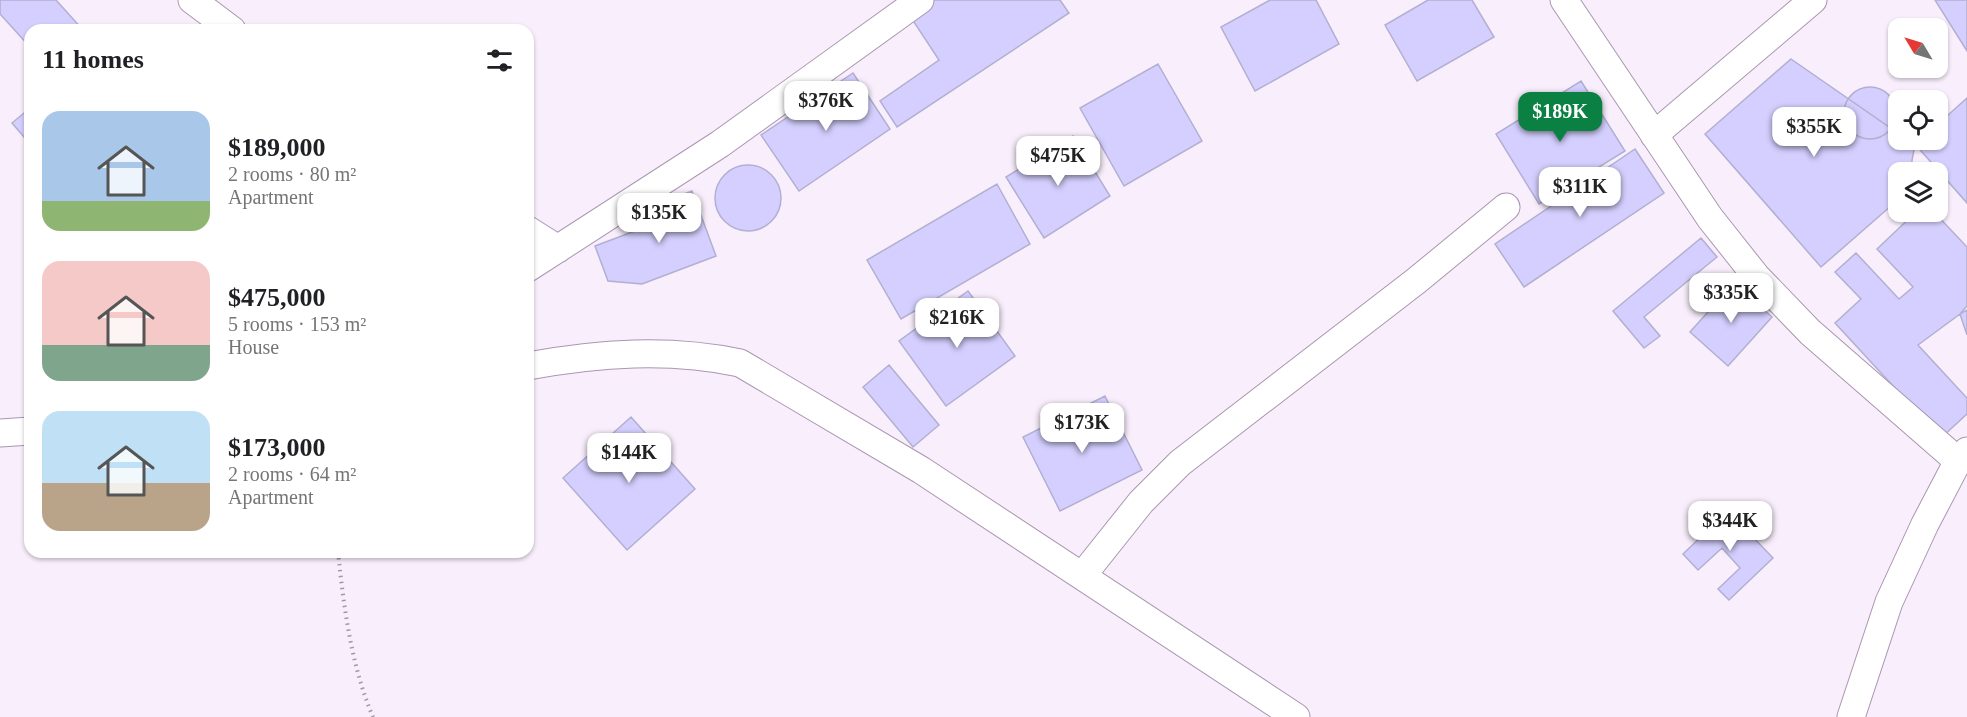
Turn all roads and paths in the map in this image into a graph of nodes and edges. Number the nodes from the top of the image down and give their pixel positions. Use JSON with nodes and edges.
{"nodes":[{"id":1,"x":192,"y":0,"type":"edge"},
{"id":2,"x":920,"y":0,"type":"edge"},
{"id":3,"x":1564,"y":0,"type":"edge"},
{"id":4,"x":1813,"y":0,"type":"edge"},
{"id":5,"x":224,"y":24,"type":"edge"},
{"id":6,"x":1654,"y":135,"type":"junction"},
{"id":7,"x":1506,"y":207,"type":"dead end"},
{"id":8,"x":534,"y":234,"type":"edge"},
{"id":9,"x":558,"y":249,"type":"junction"},
{"id":10,"x":534,"y":264,"type":"edge"},
{"id":11,"x":534,"y":365,"type":"edge"},
{"id":12,"x":24,"y":431,"type":"edge"},
{"id":13,"x":0,"y":433,"type":"edge"},
{"id":14,"x":1963,"y":456,"type":"edge"},
{"id":15,"x":339,"y":558,"type":"edge"},
{"id":16,"x":1082,"y":576,"type":"junction"},
{"id":17,"x":373,"y":717,"type":"edge"},
{"id":18,"x":1296,"y":717,"type":"edge"},
{"id":19,"x":1851,"y":717,"type":"edge"}],
"edges":[{"from":1,"to":5,"type":"street"},
{"from":2,"to":9,"type":"street"},
{"from":3,"to":6,"type":"street"},
{"from":4,"to":6,"type":"street"},
{"from":6,"to":14,"type":"street"},
{"from":7,"to":16,"type":"street"},
{"from":8,"to":9,"type":"street"},
{"from":9,"to":10,"type":"street"},
{"from":11,"to":16,"type":"street"},
{"from":12,"to":13,"type":"street"},
{"from":14,"to":19,"type":"street"},
{"from":15,"to":17,"type":"path"},
{"from":16,"to":18,"type":"street"}]}
